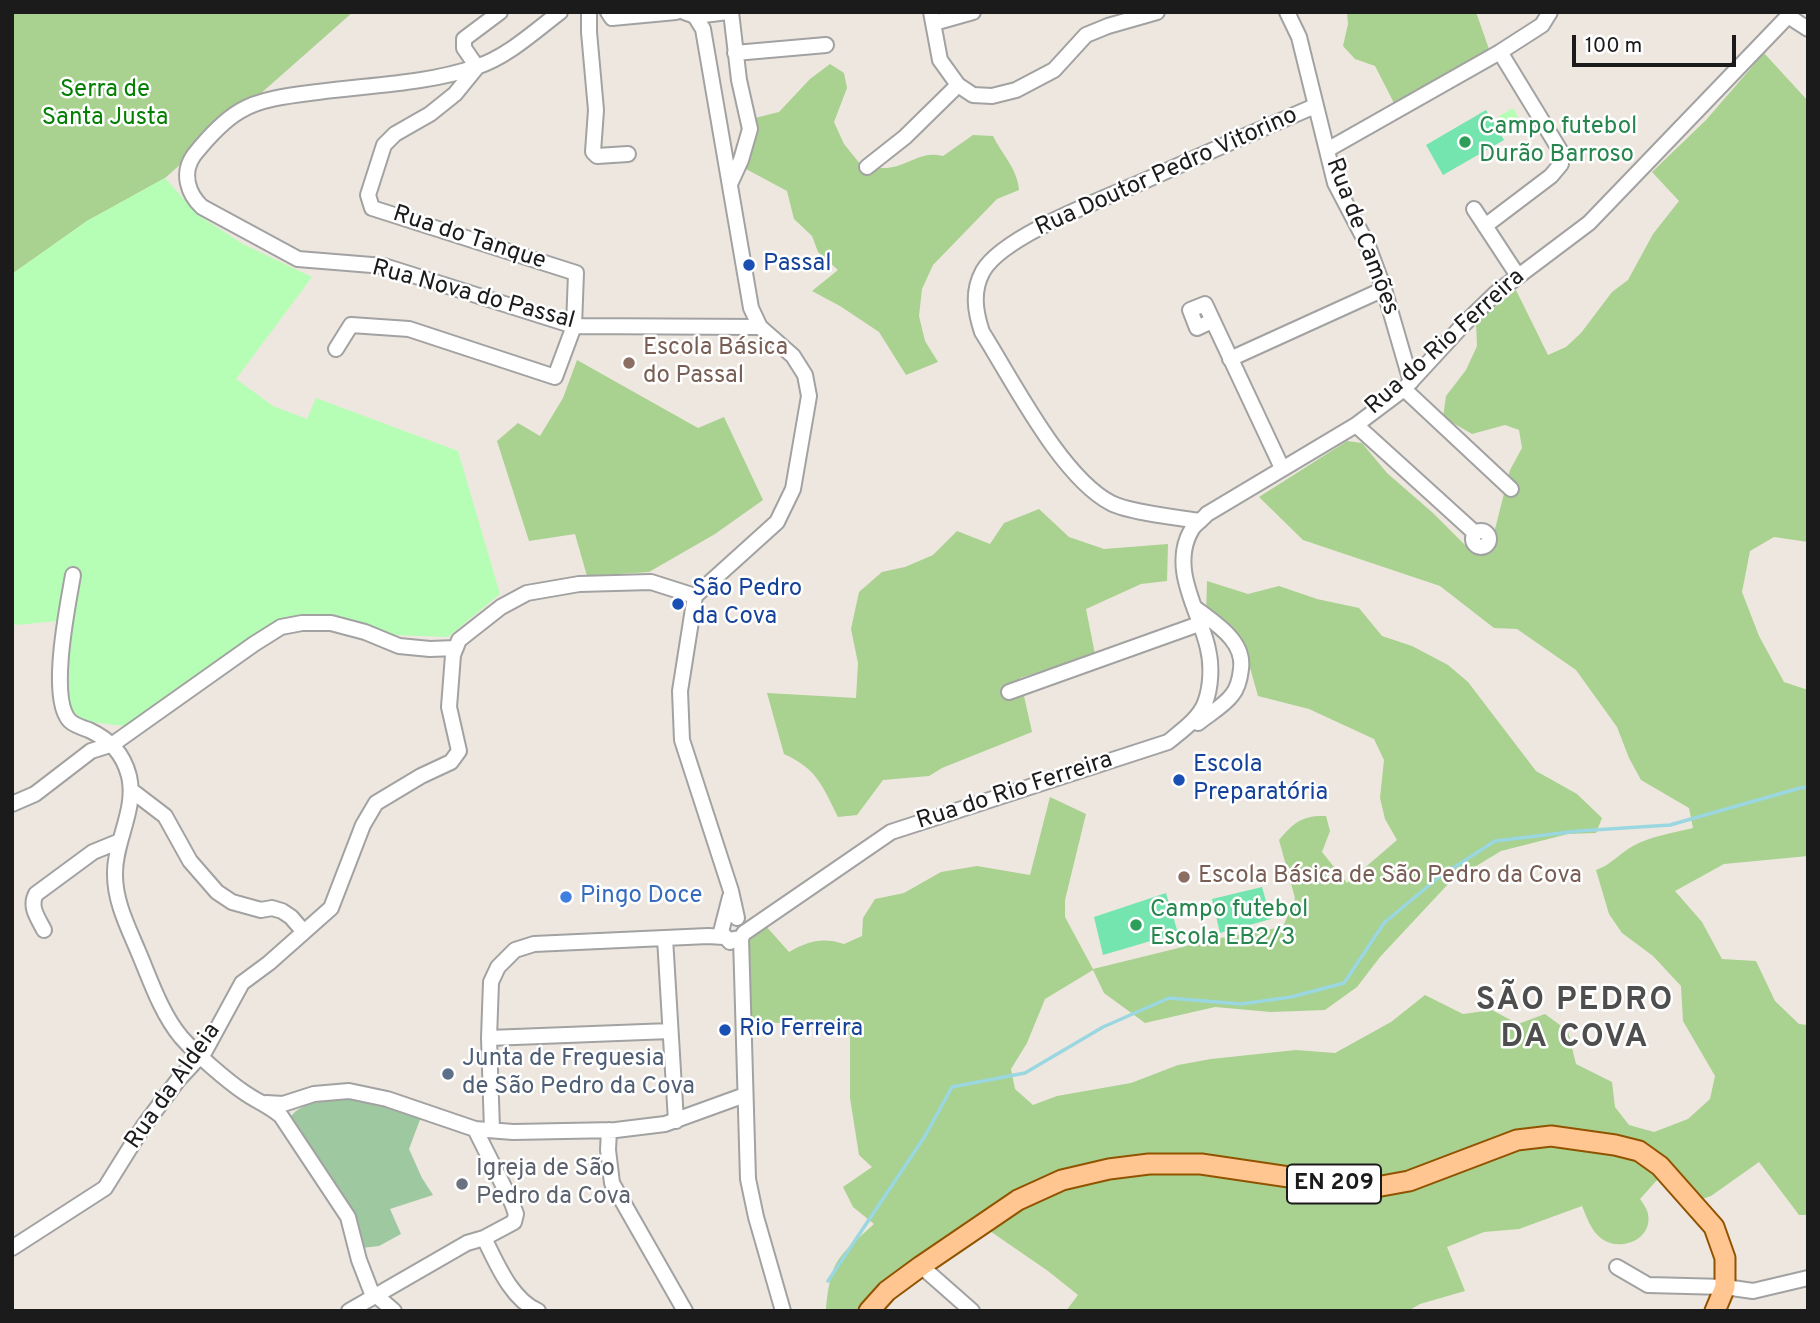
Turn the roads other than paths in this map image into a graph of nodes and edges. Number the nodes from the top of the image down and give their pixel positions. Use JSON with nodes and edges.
{"nodes":[{"id":1,"x":500,"y":12,"type":"edge"},
{"id":2,"x":560,"y":12,"type":"edge"},
{"id":3,"x":589,"y":12,"type":"edge"},
{"id":4,"x":608,"y":12,"type":"edge"},
{"id":5,"x":676,"y":12,"type":"edge"},
{"id":6,"x":729,"y":12,"type":"edge"},
{"id":7,"x":973,"y":12,"type":"edge"},
{"id":8,"x":1157,"y":12,"type":"edge"},
{"id":9,"x":1287,"y":12,"type":"edge"},
{"id":10,"x":1550,"y":12,"type":"edge"},
{"id":11,"x":689,"y":14,"type":"edge"},
{"id":12,"x":1790,"y":14,"type":"edge"},
{"id":13,"x":932,"y":18,"type":"edge"},
{"id":14,"x":1808,"y":29,"type":"edge"},
{"id":15,"x":826,"y":45,"type":"dead end"},
{"id":16,"x":1500,"y":52,"type":"junction"},
{"id":17,"x":735,"y":53,"type":"junction"},
{"id":18,"x":477,"y":67,"type":"junction"},
{"id":19,"x":958,"y":85,"type":"junction"},
{"id":20,"x":1315,"y":106,"type":"junction"},
{"id":21,"x":1327,"y":150,"type":"junction"},
{"id":22,"x":628,"y":154,"type":"dead end"},
{"id":23,"x":867,"y":167,"type":"dead end"},
{"id":24,"x":730,"y":184,"type":"junction"},
{"id":25,"x":1474,"y":209,"type":"dead end"},
{"id":26,"x":1485,"y":226,"type":"junction"},
{"id":27,"x":1518,"y":276,"type":"junction"},
{"id":28,"x":1384,"y":289,"type":"junction"},
{"id":29,"x":1212,"y":321,"type":"dead end"},
{"id":30,"x":574,"y":326,"type":"junction"},
{"id":31,"x":760,"y":327,"type":"junction"},
{"id":32,"x":336,"y":349,"type":"dead end"},
{"id":33,"x":1230,"y":359,"type":"junction"},
{"id":34,"x":1408,"y":385,"type":"junction"},
{"id":35,"x":1356,"y":425,"type":"junction"},
{"id":36,"x":1282,"y":468,"type":"junction"},
{"id":37,"x":1511,"y":489,"type":"dead end"},
{"id":38,"x":1200,"y":521,"type":"junction"},
{"id":39,"x":1475,"y":533,"type":"dead end"},
{"id":40,"x":73,"y":575,"type":"dead end"},
{"id":41,"x":695,"y":596,"type":"junction"},
{"id":42,"x":1193,"y":606,"type":"junction"},
{"id":43,"x":1199,"y":624,"type":"junction"},
{"id":44,"x":1238,"y":647,"type":"junction"},
{"id":45,"x":456,"y":648,"type":"junction"},
{"id":46,"x":1208,"y":649,"type":"junction"},
{"id":47,"x":1009,"y":692,"type":"dead end"},
{"id":48,"x":1168,"y":742,"type":"junction"},
{"id":49,"x":113,"y":744,"type":"junction"},
{"id":50,"x":131,"y":790,"type":"junction"},
{"id":51,"x":12,"y":804,"type":"edge"},
{"id":52,"x":120,"y":841,"type":"junction"},
{"id":53,"x":733,"y":929,"type":"junction"},
{"id":54,"x":44,"y":930,"type":"dead end"},
{"id":55,"x":304,"y":932,"type":"junction"},
{"id":56,"x":665,"y":938,"type":"junction"},
{"id":57,"x":670,"y":1031,"type":"junction"},
{"id":58,"x":489,"y":1038,"type":"junction"},
{"id":59,"x":202,"y":1056,"type":"junction"},
{"id":60,"x":745,"y":1096,"type":"junction"},
{"id":61,"x":266,"y":1103,"type":"junction"},
{"id":62,"x":676,"y":1121,"type":"junction"},
{"id":63,"x":475,"y":1129,"type":"junction"},
{"id":64,"x":492,"y":1130,"type":"junction"},
{"id":65,"x":609,"y":1130,"type":"junction"},
{"id":66,"x":484,"y":1238,"type":"junction"},
{"id":67,"x":12,"y":1248,"type":"edge"},
{"id":68,"x":921,"y":1266,"type":"junction"},
{"id":69,"x":1617,"y":1267,"type":"dead end"},
{"id":70,"x":1808,"y":1278,"type":"edge"},
{"id":71,"x":1725,"y":1287,"type":"junction"},
{"id":72,"x":375,"y":1294,"type":"junction"},
{"id":73,"x":785,"y":1310,"type":"edge"},
{"id":74,"x":349,"y":1311,"type":"edge"},
{"id":75,"x":394,"y":1311,"type":"edge"},
{"id":76,"x":538,"y":1311,"type":"edge"},
{"id":77,"x":685,"y":1311,"type":"edge"},
{"id":78,"x":869,"y":1311,"type":"edge"},
{"id":79,"x":972,"y":1311,"type":"edge"},
{"id":80,"x":1714,"y":1311,"type":"edge"}],
"edges":[{"from":1,"to":18,"type":"street"},
{"from":2,"to":18,"type":"street","name":"Rua Nova do Passal"},
{"from":3,"to":22,"type":"street"},
{"from":4,"to":5,"type":"street"},
{"from":6,"to":11,"type":"street"},
{"from":6,"to":17,"type":"street"},
{"from":7,"to":13,"type":"street"},
{"from":8,"to":19,"type":"street"},
{"from":9,"to":20,"type":"street","name":"Rua de Camões"},
{"from":10,"to":16,"type":"street"},
{"from":11,"to":24,"type":"street"},
{"from":12,"to":14,"type":"street"},
{"from":12,"to":27,"type":"street","name":"Rua do Rio Ferreira"},
{"from":13,"to":19,"type":"street"},
{"from":15,"to":17,"type":"street"},
{"from":16,"to":21,"type":"street"},
{"from":16,"to":26,"type":"street"},
{"from":17,"to":24,"type":"street"},
{"from":18,"to":30,"type":"street","name":"Rua do Tanque"},
{"from":18,"to":30,"type":"street","name":"Rua Nova do Passal"},
{"from":19,"to":23,"type":"street"},
{"from":20,"to":21,"type":"street","name":"Rua de Camões"},
{"from":20,"to":38,"type":"street","name":"Rua Doutor Pedro Vitorino"},
{"from":21,"to":28,"type":"street","name":"Rua de Camões"},
{"from":24,"to":31,"type":"street"},
{"from":25,"to":26,"type":"street"},
{"from":26,"to":27,"type":"street"},
{"from":27,"to":34,"type":"street","name":"Rua do Rio Ferreira"},
{"from":28,"to":33,"type":"street"},
{"from":28,"to":34,"type":"street","name":"Rua de Camões"},
{"from":29,"to":33,"type":"street"},
{"from":30,"to":31,"type":"street","name":"Rua Nova do Passal"},
{"from":30,"to":32,"type":"street"},
{"from":31,"to":41,"type":"street"},
{"from":33,"to":36,"type":"street"},
{"from":34,"to":35,"type":"street","name":"Rua do Rio Ferreira"},
{"from":34,"to":37,"type":"street"},
{"from":35,"to":36,"type":"street","name":"Rua do Rio Ferreira"},
{"from":35,"to":39,"type":"street"},
{"from":36,"to":38,"type":"street","name":"Rua do Rio Ferreira"},
{"from":38,"to":42,"type":"street","name":"Rua do Rio Ferreira"},
{"from":40,"to":49,"type":"street"},
{"from":41,"to":45,"type":"street"},
{"from":41,"to":53,"type":"street"},
{"from":42,"to":43,"type":"street","name":"Rua do Rio Ferreira"},
{"from":42,"to":44,"type":"street"},
{"from":43,"to":46,"type":"street","name":"Rua do Rio Ferreira"},
{"from":43,"to":47,"type":"street"},
{"from":44,"to":46,"type":"street"},
{"from":44,"to":48,"type":"street"},
{"from":45,"to":49,"type":"street"},
{"from":45,"to":55,"type":"street","name":"Rua da Aldeia"},
{"from":46,"to":48,"type":"street","name":"Rua do Rio Ferreira"},
{"from":48,"to":53,"type":"street","name":"Rua do Rio Ferreira"},
{"from":49,"to":50,"type":"street"},
{"from":49,"to":51,"type":"street"},
{"from":50,"to":52,"type":"street"},
{"from":50,"to":55,"type":"street"},
{"from":52,"to":54,"type":"street"},
{"from":52,"to":59,"type":"street"},
{"from":53,"to":56,"type":"street","name":"Rua do Rio Ferreira"},
{"from":53,"to":60,"type":"street"},
{"from":55,"to":59,"type":"street","name":"Rua da Aldeia"},
{"from":56,"to":57,"type":"street"},
{"from":56,"to":58,"type":"street"},
{"from":57,"to":58,"type":"street"},
{"from":57,"to":62,"type":"street"},
{"from":58,"to":64,"type":"street"},
{"from":59,"to":61,"type":"street"},
{"from":59,"to":67,"type":"street","name":"Rua da Aldeia"},
{"from":60,"to":62,"type":"street"},
{"from":60,"to":73,"type":"street"},
{"from":61,"to":63,"type":"street"},
{"from":61,"to":72,"type":"street"},
{"from":62,"to":65,"type":"street"},
{"from":63,"to":64,"type":"street"},
{"from":63,"to":66,"type":"street"},
{"from":64,"to":65,"type":"street"},
{"from":65,"to":77,"type":"street"},
{"from":66,"to":72,"type":"street"},
{"from":66,"to":76,"type":"street"},
{"from":68,"to":71,"type":"main road","number":"EN 209"},
{"from":68,"to":78,"type":"main road","number":"EN 209"},
{"from":68,"to":79,"type":"street"},
{"from":69,"to":71,"type":"street"},
{"from":70,"to":71,"type":"street"},
{"from":71,"to":80,"type":"main road","number":"EN 209"},
{"from":72,"to":74,"type":"street"},
{"from":72,"to":75,"type":"street"}]}
